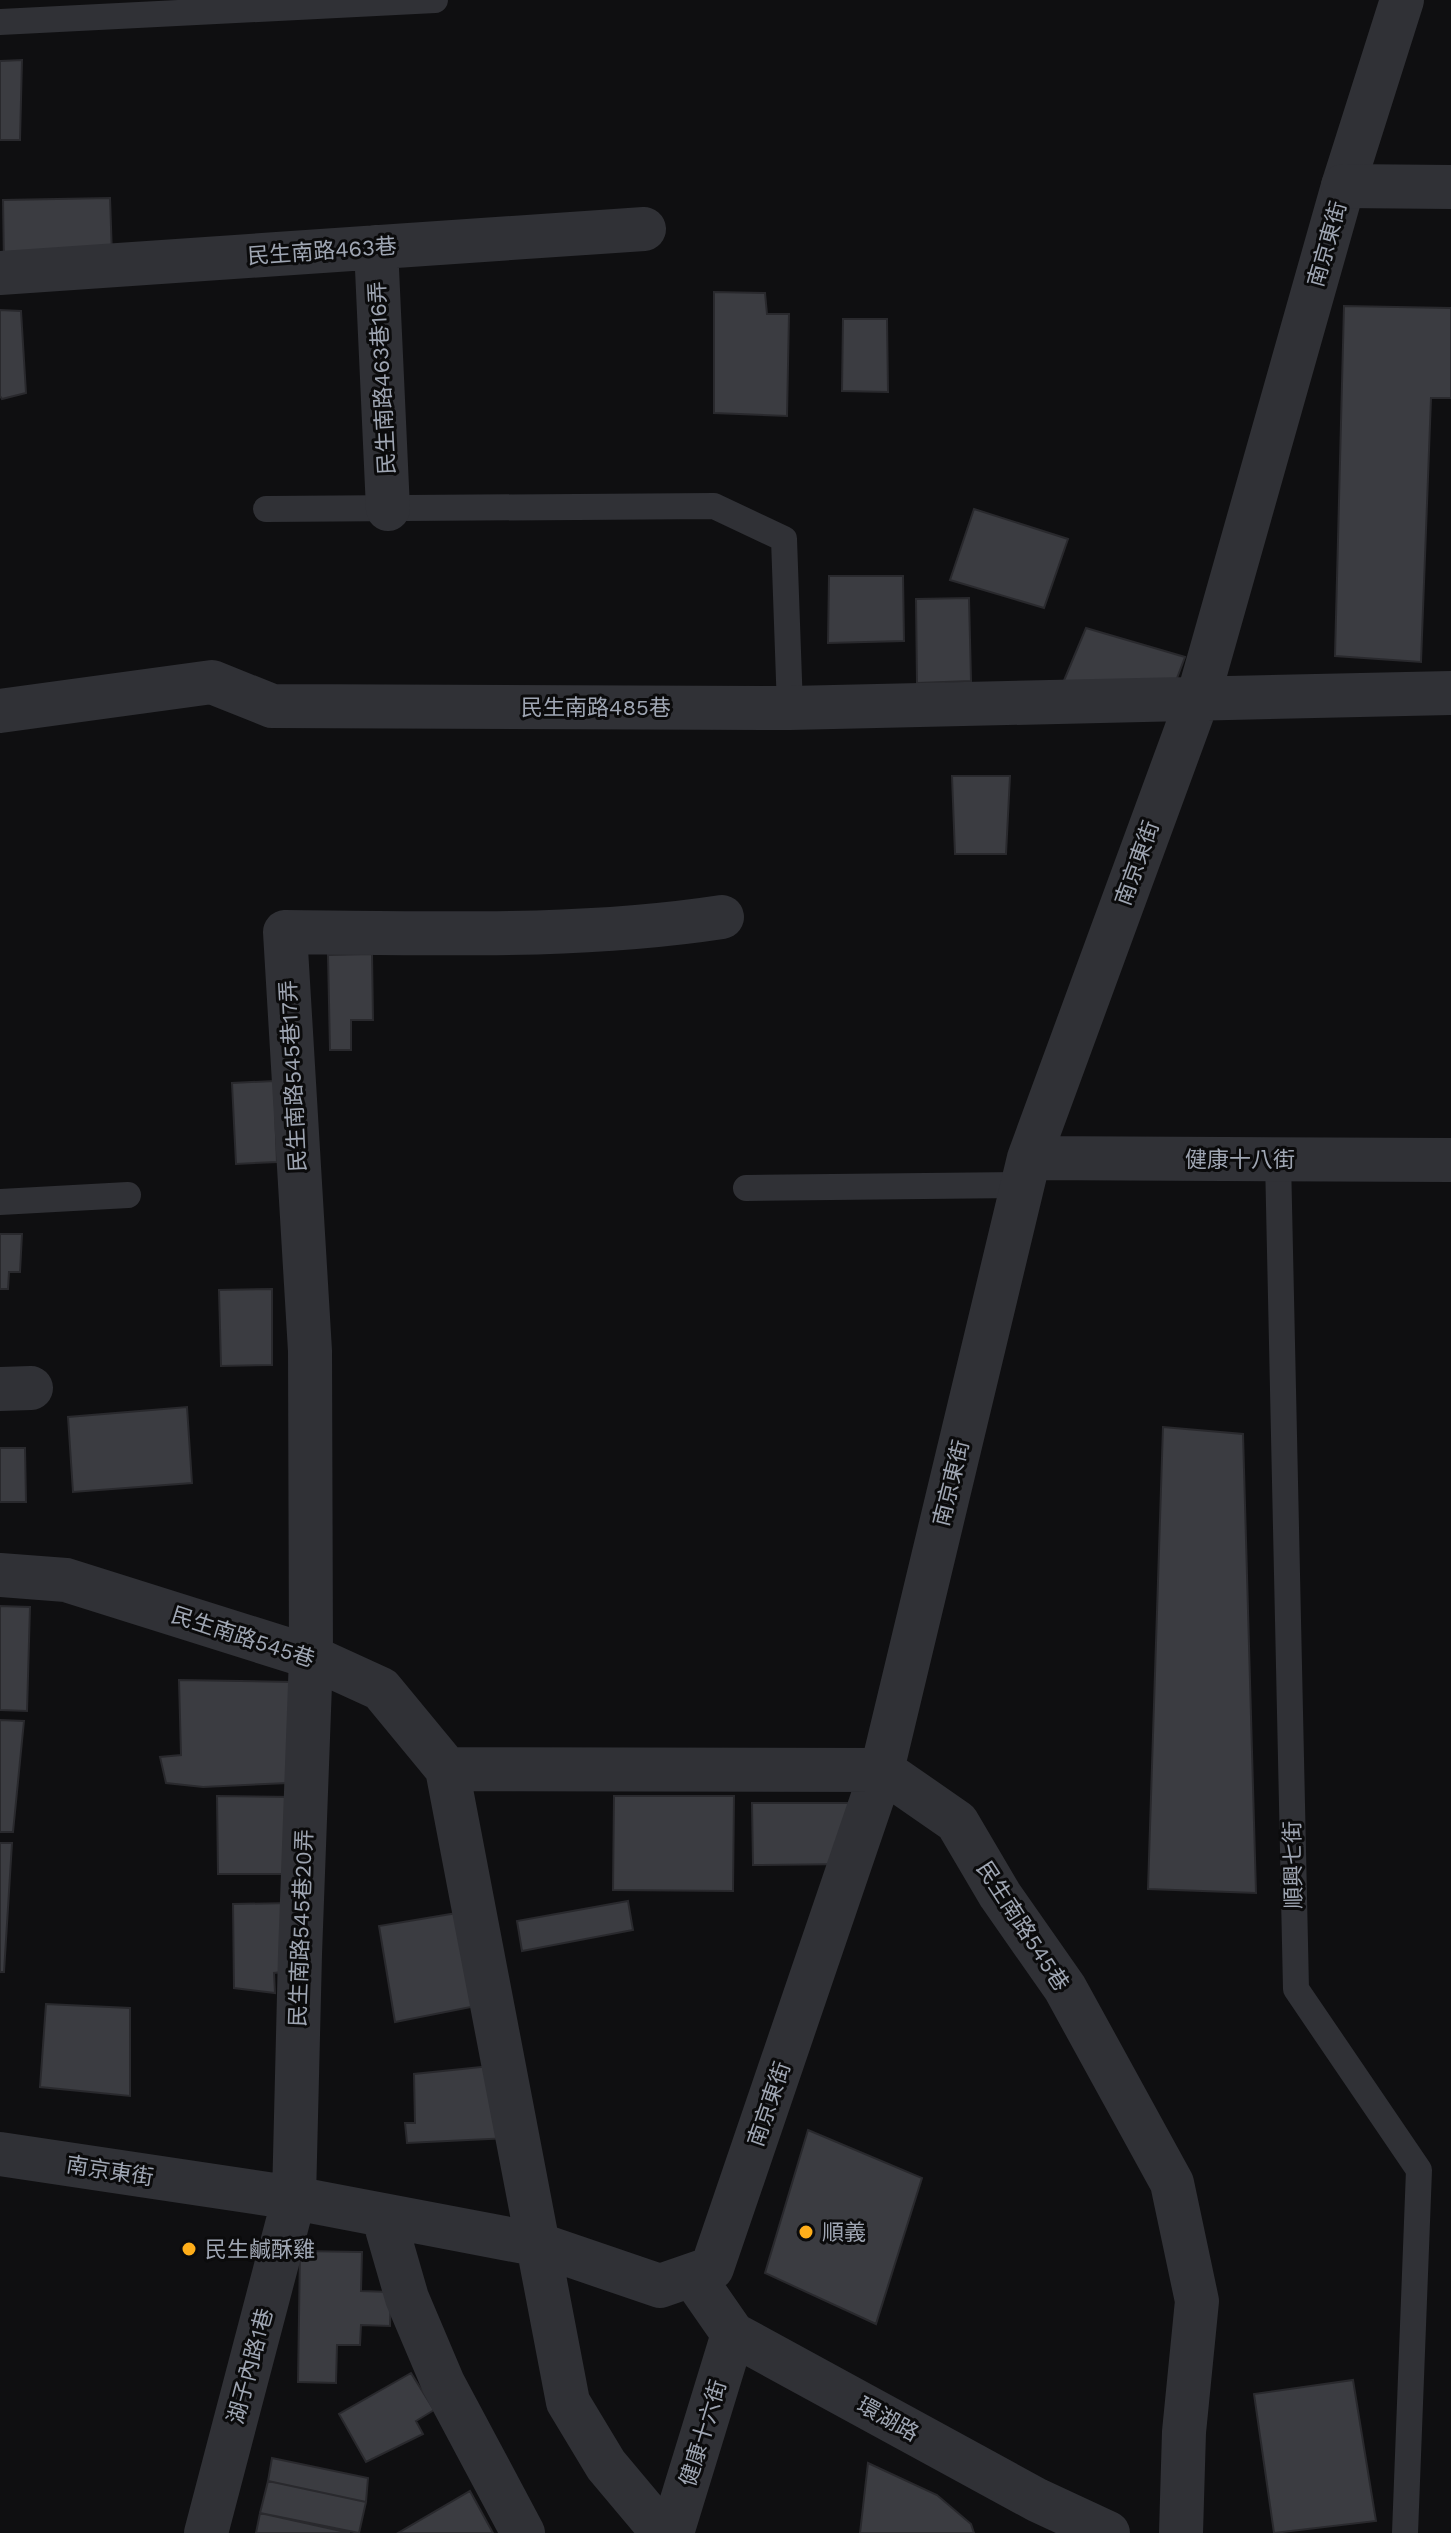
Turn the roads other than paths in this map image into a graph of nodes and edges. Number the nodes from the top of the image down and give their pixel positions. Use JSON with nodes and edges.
{"nodes":[{"id":1,"x":435,"y":0,"type":"edge"},
{"id":2,"x":1402,"y":0,"type":"edge"},
{"id":3,"x":0,"y":22,"type":"edge"},
{"id":4,"x":1343,"y":186,"type":"junction"},
{"id":5,"x":1451,"y":187,"type":"edge"},
{"id":6,"x":644,"y":229,"type":"dead end"},
{"id":7,"x":376,"y":247,"type":"junction"},
{"id":8,"x":0,"y":273,"type":"edge"},
{"id":9,"x":266,"y":509,"type":"dead end"},
{"id":10,"x":388,"y":509,"type":"junction"},
{"id":11,"x":1451,"y":693,"type":"edge"},
{"id":12,"x":1198,"y":698,"type":"junction"},
{"id":13,"x":790,"y":708,"type":"junction"},
{"id":14,"x":0,"y":711,"type":"edge"},
{"id":15,"x":722,"y":917,"type":"dead end"},
{"id":16,"x":1278,"y":1159,"type":"junction"},
{"id":17,"x":1451,"y":1160,"type":"edge"},
{"id":18,"x":1026,"y":1171,"type":"junction"},
{"id":19,"x":746,"y":1188,"type":"dead end"},
{"id":20,"x":128,"y":1195,"type":"dead end"},
{"id":21,"x":0,"y":1202,"type":"edge"},
{"id":22,"x":0,"y":1575,"type":"edge"},
{"id":23,"x":311,"y":1657,"type":"junction"},
{"id":24,"x":447,"y":1769,"type":"junction"},
{"id":25,"x":882,"y":1770,"type":"junction"},
{"id":26,"x":0,"y":2154,"type":"edge"},
{"id":27,"x":294,"y":2198,"type":"junction"},
{"id":28,"x":383,"y":2215,"type":"junction"},
{"id":29,"x":540,"y":2245,"type":"junction"},
{"id":30,"x":692,"y":2275,"type":"junction"},
{"id":31,"x":733,"y":2334,"type":"junction"},
{"id":32,"x":1036,"y":2517,"type":"edge"},
{"id":33,"x":206,"y":2533,"type":"edge"},
{"id":34,"x":523,"y":2533,"type":"edge"},
{"id":35,"x":663,"y":2533,"type":"edge"},
{"id":36,"x":672,"y":2533,"type":"edge"},
{"id":37,"x":1108,"y":2533,"type":"edge"},
{"id":38,"x":1181,"y":2533,"type":"edge"},
{"id":39,"x":1405,"y":2533,"type":"edge"}],
"edges":[{"from":1,"to":3,"type":"lane"},
{"from":2,"to":4,"type":"street","name":"南京東街"},
{"from":4,"to":5,"type":"street"},
{"from":4,"to":12,"type":"street","name":"南京東街"},
{"from":6,"to":7,"type":"street","name":"民生南路463巷"},
{"from":7,"to":8,"type":"street","name":"民生南路463巷"},
{"from":7,"to":10,"type":"street","name":"民生南路463巷16弄"},
{"from":9,"to":10,"type":"lane"},
{"from":10,"to":13,"type":"lane"},
{"from":11,"to":12,"type":"street","name":"民生南路485巷"},
{"from":12,"to":13,"type":"street","name":"民生南路485巷"},
{"from":12,"to":18,"type":"street","name":"南京東街"},
{"from":13,"to":14,"type":"street","name":"民生南路485巷"},
{"from":15,"to":23,"type":"street","name":"民生南路545巷17弄"},
{"from":16,"to":17,"type":"street","name":"健康十八街"},
{"from":16,"to":18,"type":"street","name":"健康十八街"},
{"from":16,"to":39,"type":"lane","name":"順興七街"},
{"from":18,"to":19,"type":"lane"},
{"from":18,"to":25,"type":"street","name":"南京東街"},
{"from":20,"to":21,"type":"lane"},
{"from":22,"to":23,"type":"street","name":"民生南路545巷"},
{"from":23,"to":24,"type":"street","name":"民生南路545巷"},
{"from":23,"to":27,"type":"street","name":"民生南路545巷20弄"},
{"from":24,"to":25,"type":"street"},
{"from":24,"to":29,"type":"street","name":"民生南路545巷"},
{"from":25,"to":30,"type":"street","name":"南京東街"},
{"from":25,"to":38,"type":"street","name":"民生南路545巷"},
{"from":26,"to":27,"type":"street","name":"南京東街"},
{"from":27,"to":28,"type":"street","name":"南京東街"},
{"from":27,"to":33,"type":"street","name":"湖子內路1巷"},
{"from":28,"to":29,"type":"street","name":"南京東街"},
{"from":28,"to":34,"type":"street"},
{"from":29,"to":30,"type":"street","name":"南京東街"},
{"from":29,"to":35,"type":"street","name":"民生南路545巷"},
{"from":30,"to":31,"type":"street","name":"環湖路"},
{"from":31,"to":32,"type":"street","name":"環湖路"},
{"from":31,"to":36,"type":"street","name":"健康十六街"},
{"from":32,"to":37,"type":"street","name":"環湖路"}]}
